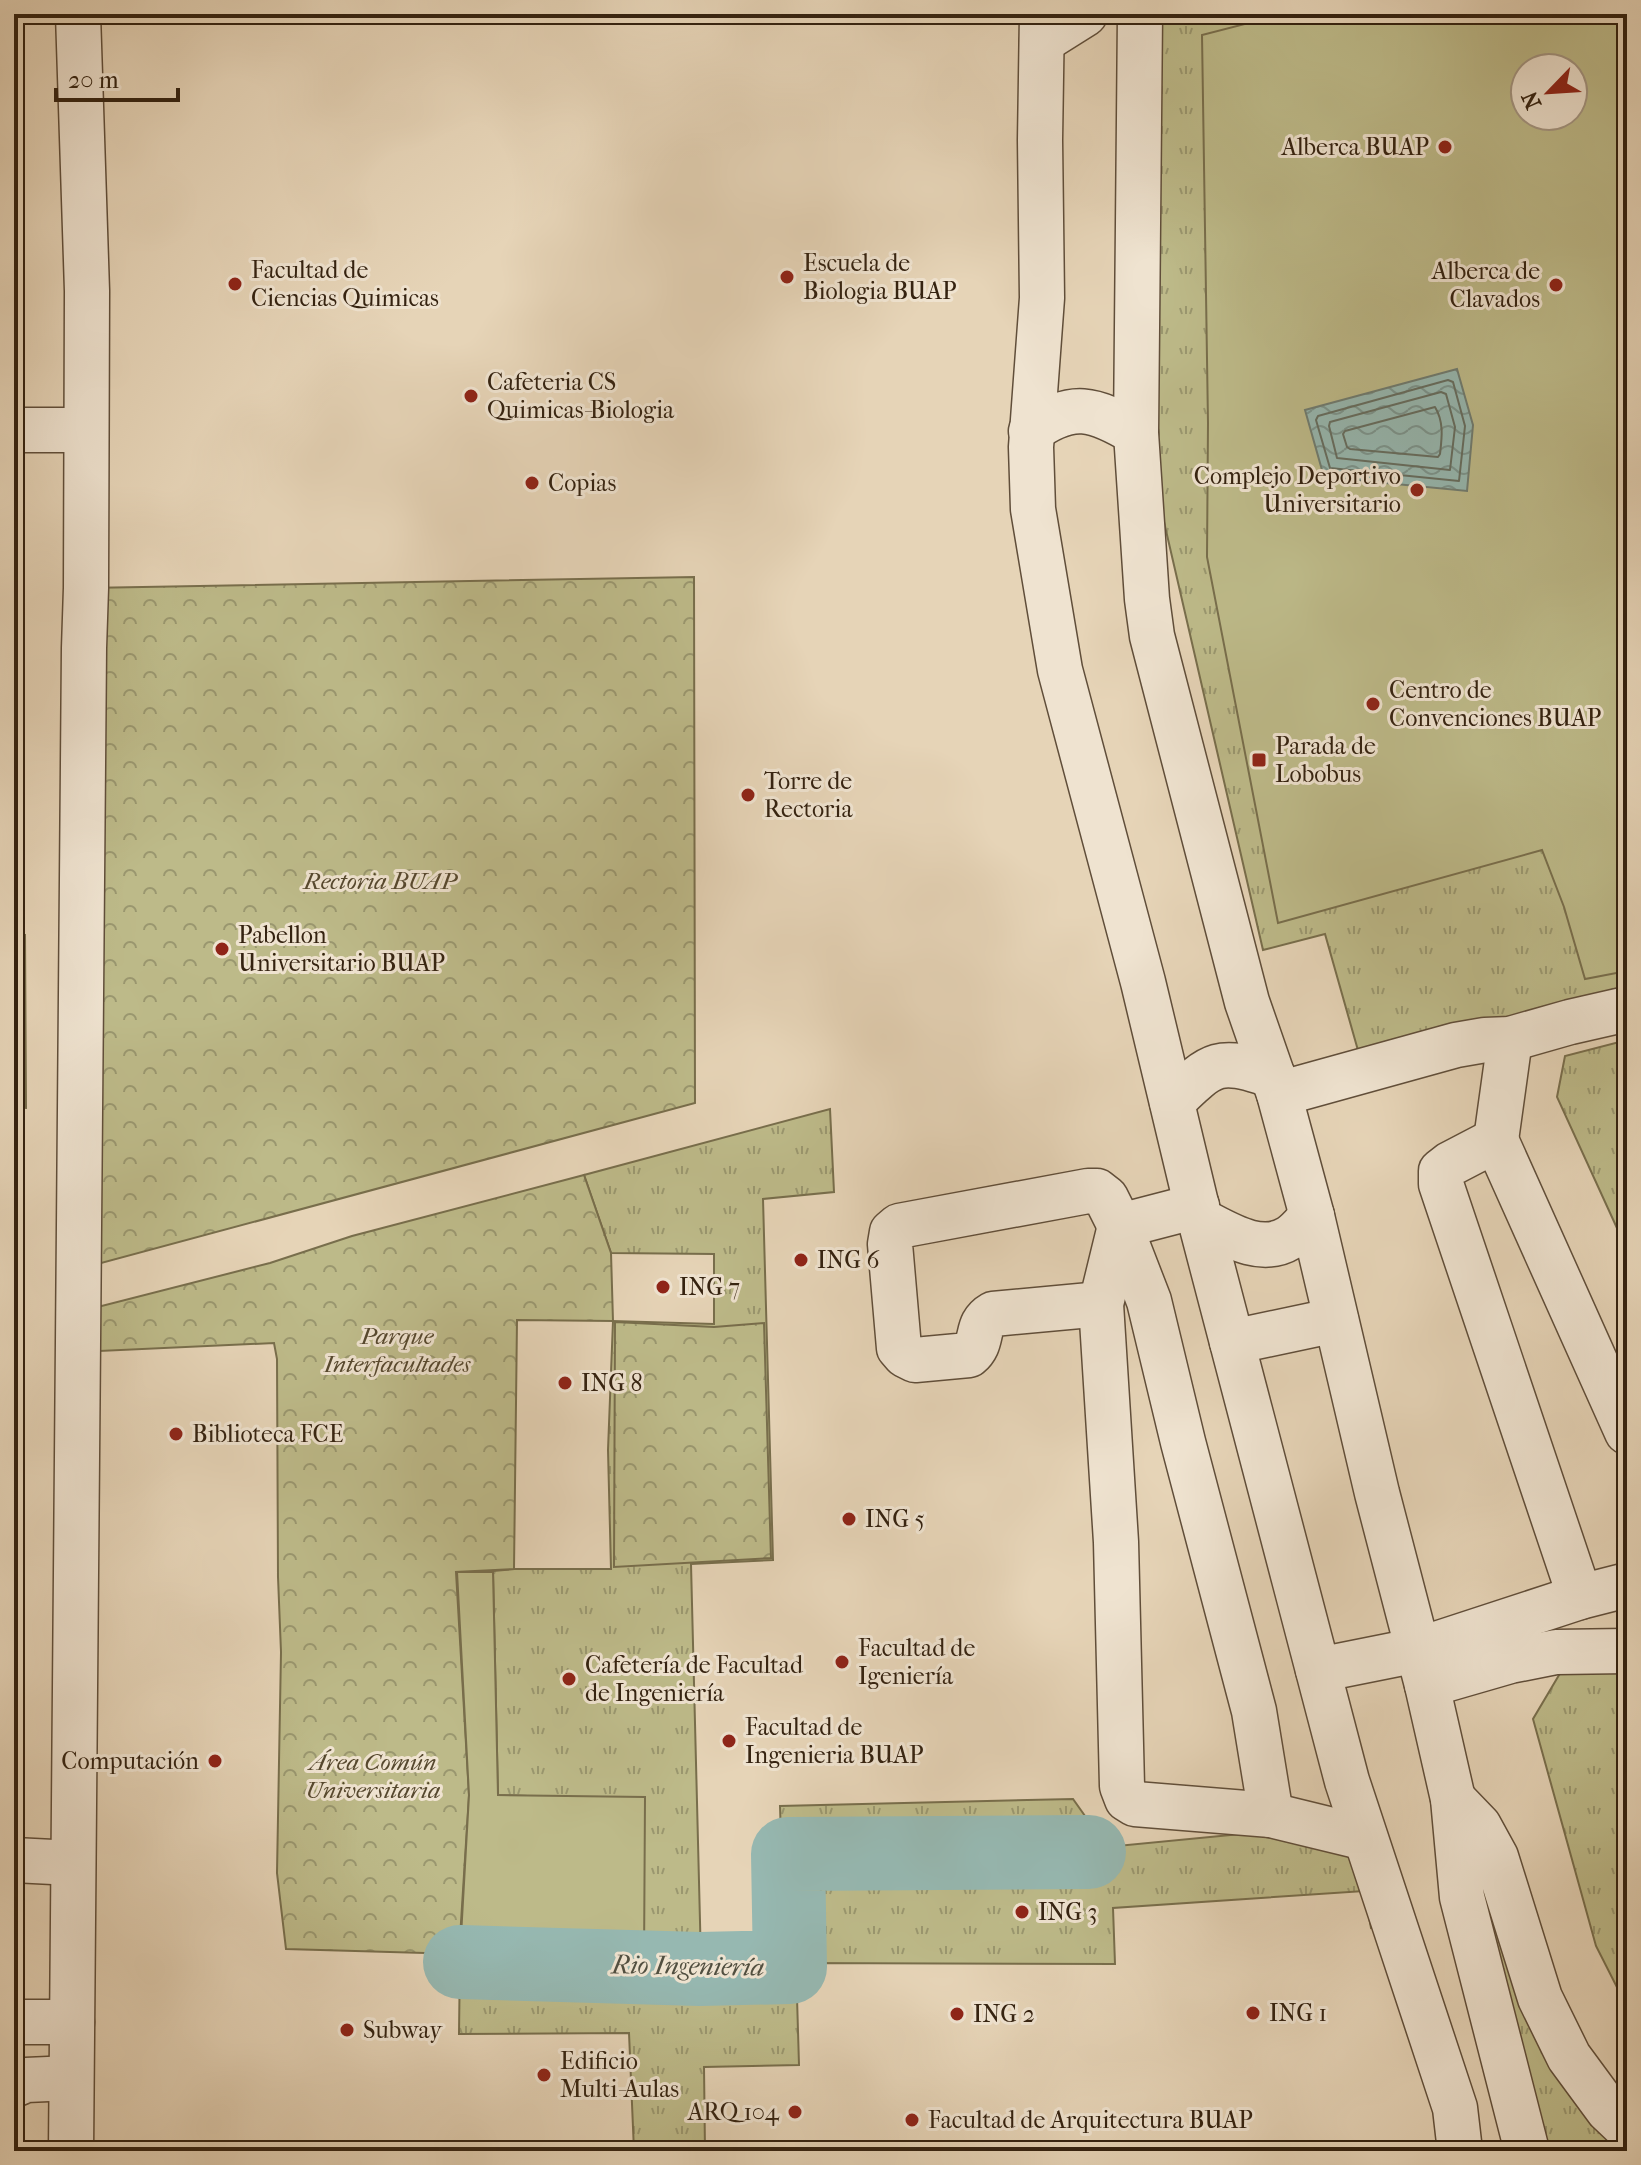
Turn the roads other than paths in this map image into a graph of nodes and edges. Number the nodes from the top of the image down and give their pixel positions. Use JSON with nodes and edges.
{"nodes":[{"id":1,"x":78,"y":14,"type":"edge"},
{"id":2,"x":1085,"y":14,"type":"edge"},
{"id":3,"x":1140,"y":14,"type":"edge"},
{"id":4,"x":1042,"y":27,"type":"edge"},
{"id":5,"x":14,"y":430,"type":"edge"},
{"id":6,"x":86,"y":430,"type":"junction"},
{"id":7,"x":1031,"y":431,"type":"junction"},
{"id":8,"x":1136,"y":433,"type":"junction"},
{"id":9,"x":1627,"y":1009,"type":"edge"},
{"id":10,"x":1510,"y":1039,"type":"junction"},
{"id":11,"x":1276,"y":1085,"type":"junction"},
{"id":12,"x":1172,"y":1102,"type":"junction"},
{"id":13,"x":1496,"y":1140,"type":"junction"},
{"id":14,"x":1198,"y":1213,"type":"junction"},
{"id":15,"x":1312,"y":1216,"type":"junction"},
{"id":16,"x":1120,"y":1226,"type":"junction"},
{"id":17,"x":1101,"y":1304,"type":"junction"},
{"id":18,"x":1336,"y":1320,"type":"junction"},
{"id":19,"x":1232,"y":1342,"type":"junction"},
{"id":20,"x":1627,"y":1432,"type":"edge"},
{"id":21,"x":1627,"y":1585,"type":"edge"},
{"id":22,"x":1580,"y":1597,"type":"junction"},
{"id":23,"x":1627,"y":1651,"type":"edge"},
{"id":24,"x":1423,"y":1667,"type":"junction"},
{"id":25,"x":1318,"y":1670,"type":"junction"},
{"id":26,"x":1453,"y":1799,"type":"junction"},
{"id":27,"x":1271,"y":1815,"type":"junction"},
{"id":28,"x":1365,"y":1838,"type":"junction"},
{"id":29,"x":14,"y":1860,"type":"edge"},
{"id":30,"x":73,"y":1863,"type":"junction"},
{"id":31,"x":14,"y":2022,"type":"edge"},
{"id":32,"x":72,"y":2022,"type":"junction"},
{"id":33,"x":71,"y":2078,"type":"junction"},
{"id":34,"x":14,"y":2085,"type":"edge"},
{"id":35,"x":1627,"y":2128,"type":"edge"},
{"id":36,"x":71,"y":2151,"type":"edge"},
{"id":37,"x":1460,"y":2151,"type":"edge"},
{"id":38,"x":1527,"y":2151,"type":"edge"}],
"edges":[{"from":1,"to":6,"type":"street"},
{"from":2,"to":4,"type":"street"},
{"from":3,"to":8,"type":"street"},
{"from":4,"to":7,"type":"street"},
{"from":5,"to":6,"type":"street"},
{"from":6,"to":30,"type":"street"},
{"from":7,"to":8,"type":"street"},
{"from":7,"to":12,"type":"street"},
{"from":8,"to":11,"type":"street"},
{"from":9,"to":10,"type":"street"},
{"from":10,"to":11,"type":"street"},
{"from":10,"to":13,"type":"street"},
{"from":11,"to":12,"type":"street"},
{"from":11,"to":15,"type":"street"},
{"from":12,"to":14,"type":"street"},
{"from":13,"to":20,"type":"street"},
{"from":13,"to":22,"type":"street"},
{"from":14,"to":15,"type":"street"},
{"from":14,"to":16,"type":"street"},
{"from":14,"to":19,"type":"street"},
{"from":15,"to":18,"type":"street"},
{"from":16,"to":17,"type":"street"},
{"from":16,"to":17,"type":"street"},
{"from":16,"to":27,"type":"street"},
{"from":17,"to":27,"type":"street"},
{"from":18,"to":19,"type":"street"},
{"from":18,"to":24,"type":"street"},
{"from":19,"to":25,"type":"street"},
{"from":21,"to":22,"type":"street"},
{"from":22,"to":24,"type":"street"},
{"from":23,"to":24,"type":"street"},
{"from":24,"to":25,"type":"street"},
{"from":24,"to":26,"type":"street"},
{"from":25,"to":28,"type":"street"},
{"from":26,"to":35,"type":"street"},
{"from":26,"to":38,"type":"street"},
{"from":27,"to":28,"type":"street"},
{"from":28,"to":37,"type":"street"},
{"from":29,"to":30,"type":"street"},
{"from":30,"to":32,"type":"street"},
{"from":31,"to":32,"type":"street"},
{"from":32,"to":33,"type":"street"},
{"from":33,"to":34,"type":"street"},
{"from":33,"to":36,"type":"street"}]}
